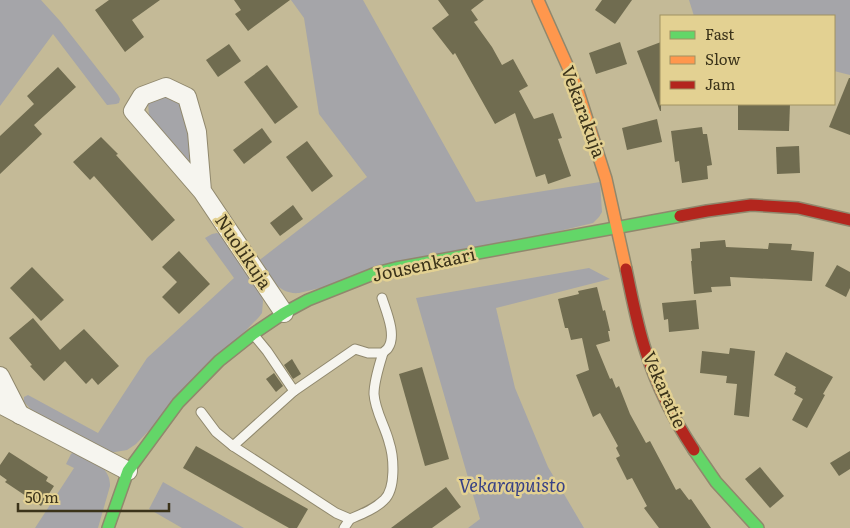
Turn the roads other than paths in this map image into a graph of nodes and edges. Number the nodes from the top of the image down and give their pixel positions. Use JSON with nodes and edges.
{"nodes":[{"id":1,"x":538,"y":0,"type":"edge"},
{"id":2,"x":202,"y":191,"type":"junction"},
{"id":3,"x":850,"y":220,"type":"edge"},
{"id":4,"x":618,"y":228,"type":"junction"},
{"id":5,"x":382,"y":298,"type":"dead end"},
{"id":6,"x":284,"y":313,"type":"junction"},
{"id":7,"x":253,"y":334,"type":"junction"},
{"id":8,"x":382,"y":353,"type":"junction"},
{"id":9,"x":0,"y":376,"type":"edge"},
{"id":10,"x":294,"y":391,"type":"junction"},
{"id":11,"x":0,"y":404,"type":"edge"},
{"id":12,"x":201,"y":412,"type":"dead end"},
{"id":13,"x":20,"y":415,"type":"junction"},
{"id":14,"x":233,"y":446,"type":"junction"},
{"id":15,"x":128,"y":472,"type":"junction"},
{"id":16,"x":350,"y":518,"type":"junction"},
{"id":17,"x":108,"y":528,"type":"edge"},
{"id":18,"x":344,"y":528,"type":"edge"},
{"id":19,"x":758,"y":528,"type":"edge"}],
"edges":[{"from":1,"to":4,"type":"street","name":"Vekarakuja"},
{"from":2,"to":2,"type":"street","name":"Nuolikuja"},
{"from":2,"to":6,"type":"street","name":"Nuolikuja"},
{"from":3,"to":4,"type":"street","name":"Jousenkaari"},
{"from":4,"to":6,"type":"street","name":"Jousenkaari"},
{"from":4,"to":19,"type":"street","name":"Vekaratie"},
{"from":5,"to":8,"type":"lane"},
{"from":6,"to":7,"type":"street","name":"Jousenkaari"},
{"from":7,"to":10,"type":"lane"},
{"from":7,"to":15,"type":"street","name":"Jousenkaari"},
{"from":8,"to":10,"type":"lane"},
{"from":8,"to":16,"type":"lane"},
{"from":9,"to":13,"type":"street"},
{"from":10,"to":14,"type":"lane"},
{"from":11,"to":13,"type":"street"},
{"from":12,"to":14,"type":"lane"},
{"from":13,"to":15,"type":"street"},
{"from":14,"to":16,"type":"lane"},
{"from":15,"to":17,"type":"street","name":"Jousenkaari"},
{"from":16,"to":18,"type":"lane"}]}
